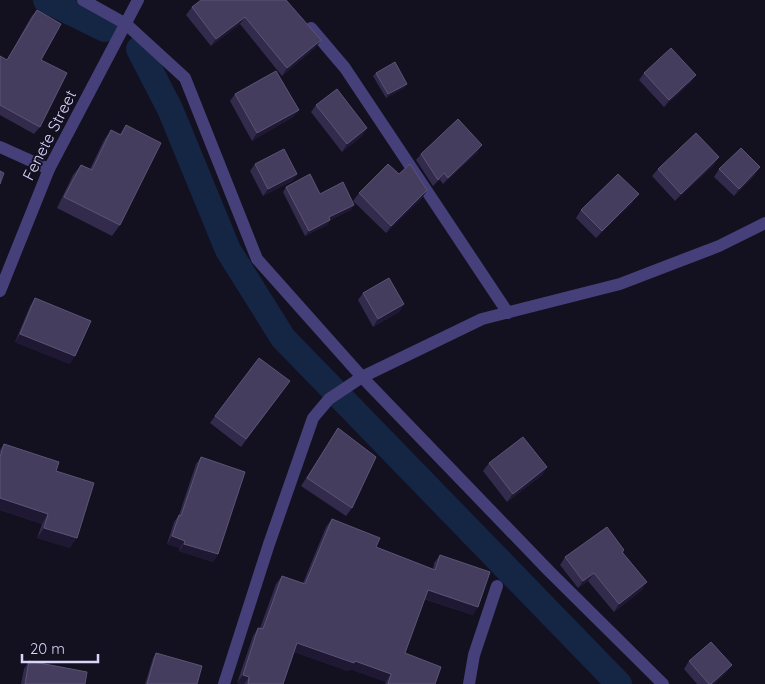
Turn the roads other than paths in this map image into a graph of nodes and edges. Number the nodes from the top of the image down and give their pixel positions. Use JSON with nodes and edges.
{"nodes":[{"id":1,"x":83,"y":0,"type":"edge"},
{"id":2,"x":138,"y":0,"type":"edge"},
{"id":3,"x":299,"y":15,"type":"edge"},
{"id":4,"x":126,"y":24,"type":"junction"},
{"id":5,"x":0,"y":147,"type":"edge"},
{"id":6,"x":49,"y":169,"type":"junction"},
{"id":7,"x":765,"y":223,"type":"edge"},
{"id":8,"x":0,"y":291,"type":"edge"},
{"id":9,"x":508,"y":312,"type":"junction"},
{"id":10,"x":357,"y":381,"type":"junction"},
{"id":11,"x":497,"y":586,"type":"dead end"},
{"id":12,"x":224,"y":684,"type":"edge"},
{"id":13,"x":469,"y":684,"type":"edge"},
{"id":14,"x":663,"y":684,"type":"edge"}],
"edges":[{"from":1,"to":4,"type":"street"},
{"from":2,"to":4,"type":"street","name":"Fenete Street"},
{"from":3,"to":9,"type":"street"},
{"from":4,"to":6,"type":"street","name":"Fenete Street"},
{"from":4,"to":10,"type":"street"},
{"from":5,"to":6,"type":"street"},
{"from":6,"to":8,"type":"street","name":"Fenete Street"},
{"from":7,"to":9,"type":"street"},
{"from":9,"to":10,"type":"street"},
{"from":10,"to":12,"type":"street"},
{"from":10,"to":14,"type":"street"},
{"from":11,"to":13,"type":"street"}]}
